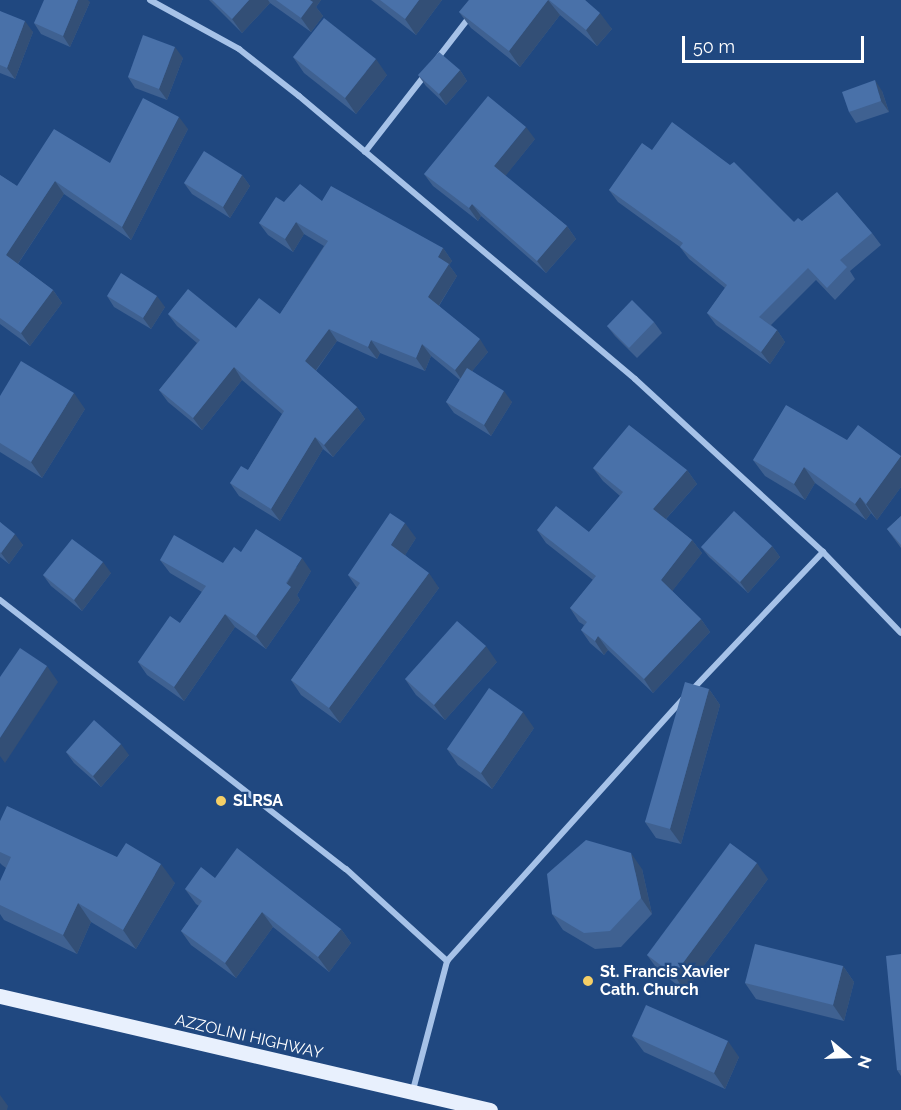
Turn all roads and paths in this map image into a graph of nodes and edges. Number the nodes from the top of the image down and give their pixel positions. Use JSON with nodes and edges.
{"nodes":[{"id":1,"x":150,"y":0,"type":"edge"},
{"id":2,"x":477,"y":7,"type":"edge"},
{"id":3,"x":365,"y":152,"type":"junction"},
{"id":4,"x":823,"y":552,"type":"junction"},
{"id":5,"x":0,"y":600,"type":"edge"},
{"id":6,"x":901,"y":633,"type":"edge"},
{"id":7,"x":447,"y":962,"type":"junction"},
{"id":8,"x":0,"y":996,"type":"edge"},
{"id":9,"x":412,"y":1093,"type":"junction"},
{"id":10,"x":489,"y":1110,"type":"edge"}],
"edges":[{"from":1,"to":3,"type":"street"},
{"from":2,"to":3,"type":"street"},
{"from":3,"to":4,"type":"street"},
{"from":4,"to":6,"type":"street"},
{"from":4,"to":7,"type":"street"},
{"from":5,"to":7,"type":"street"},
{"from":7,"to":9,"type":"street"},
{"from":8,"to":9,"type":"main road","name":"AZZOLINI HIGHWAY"},
{"from":9,"to":10,"type":"main road","name":"AZZOLINI HIGHWAY"}]}
